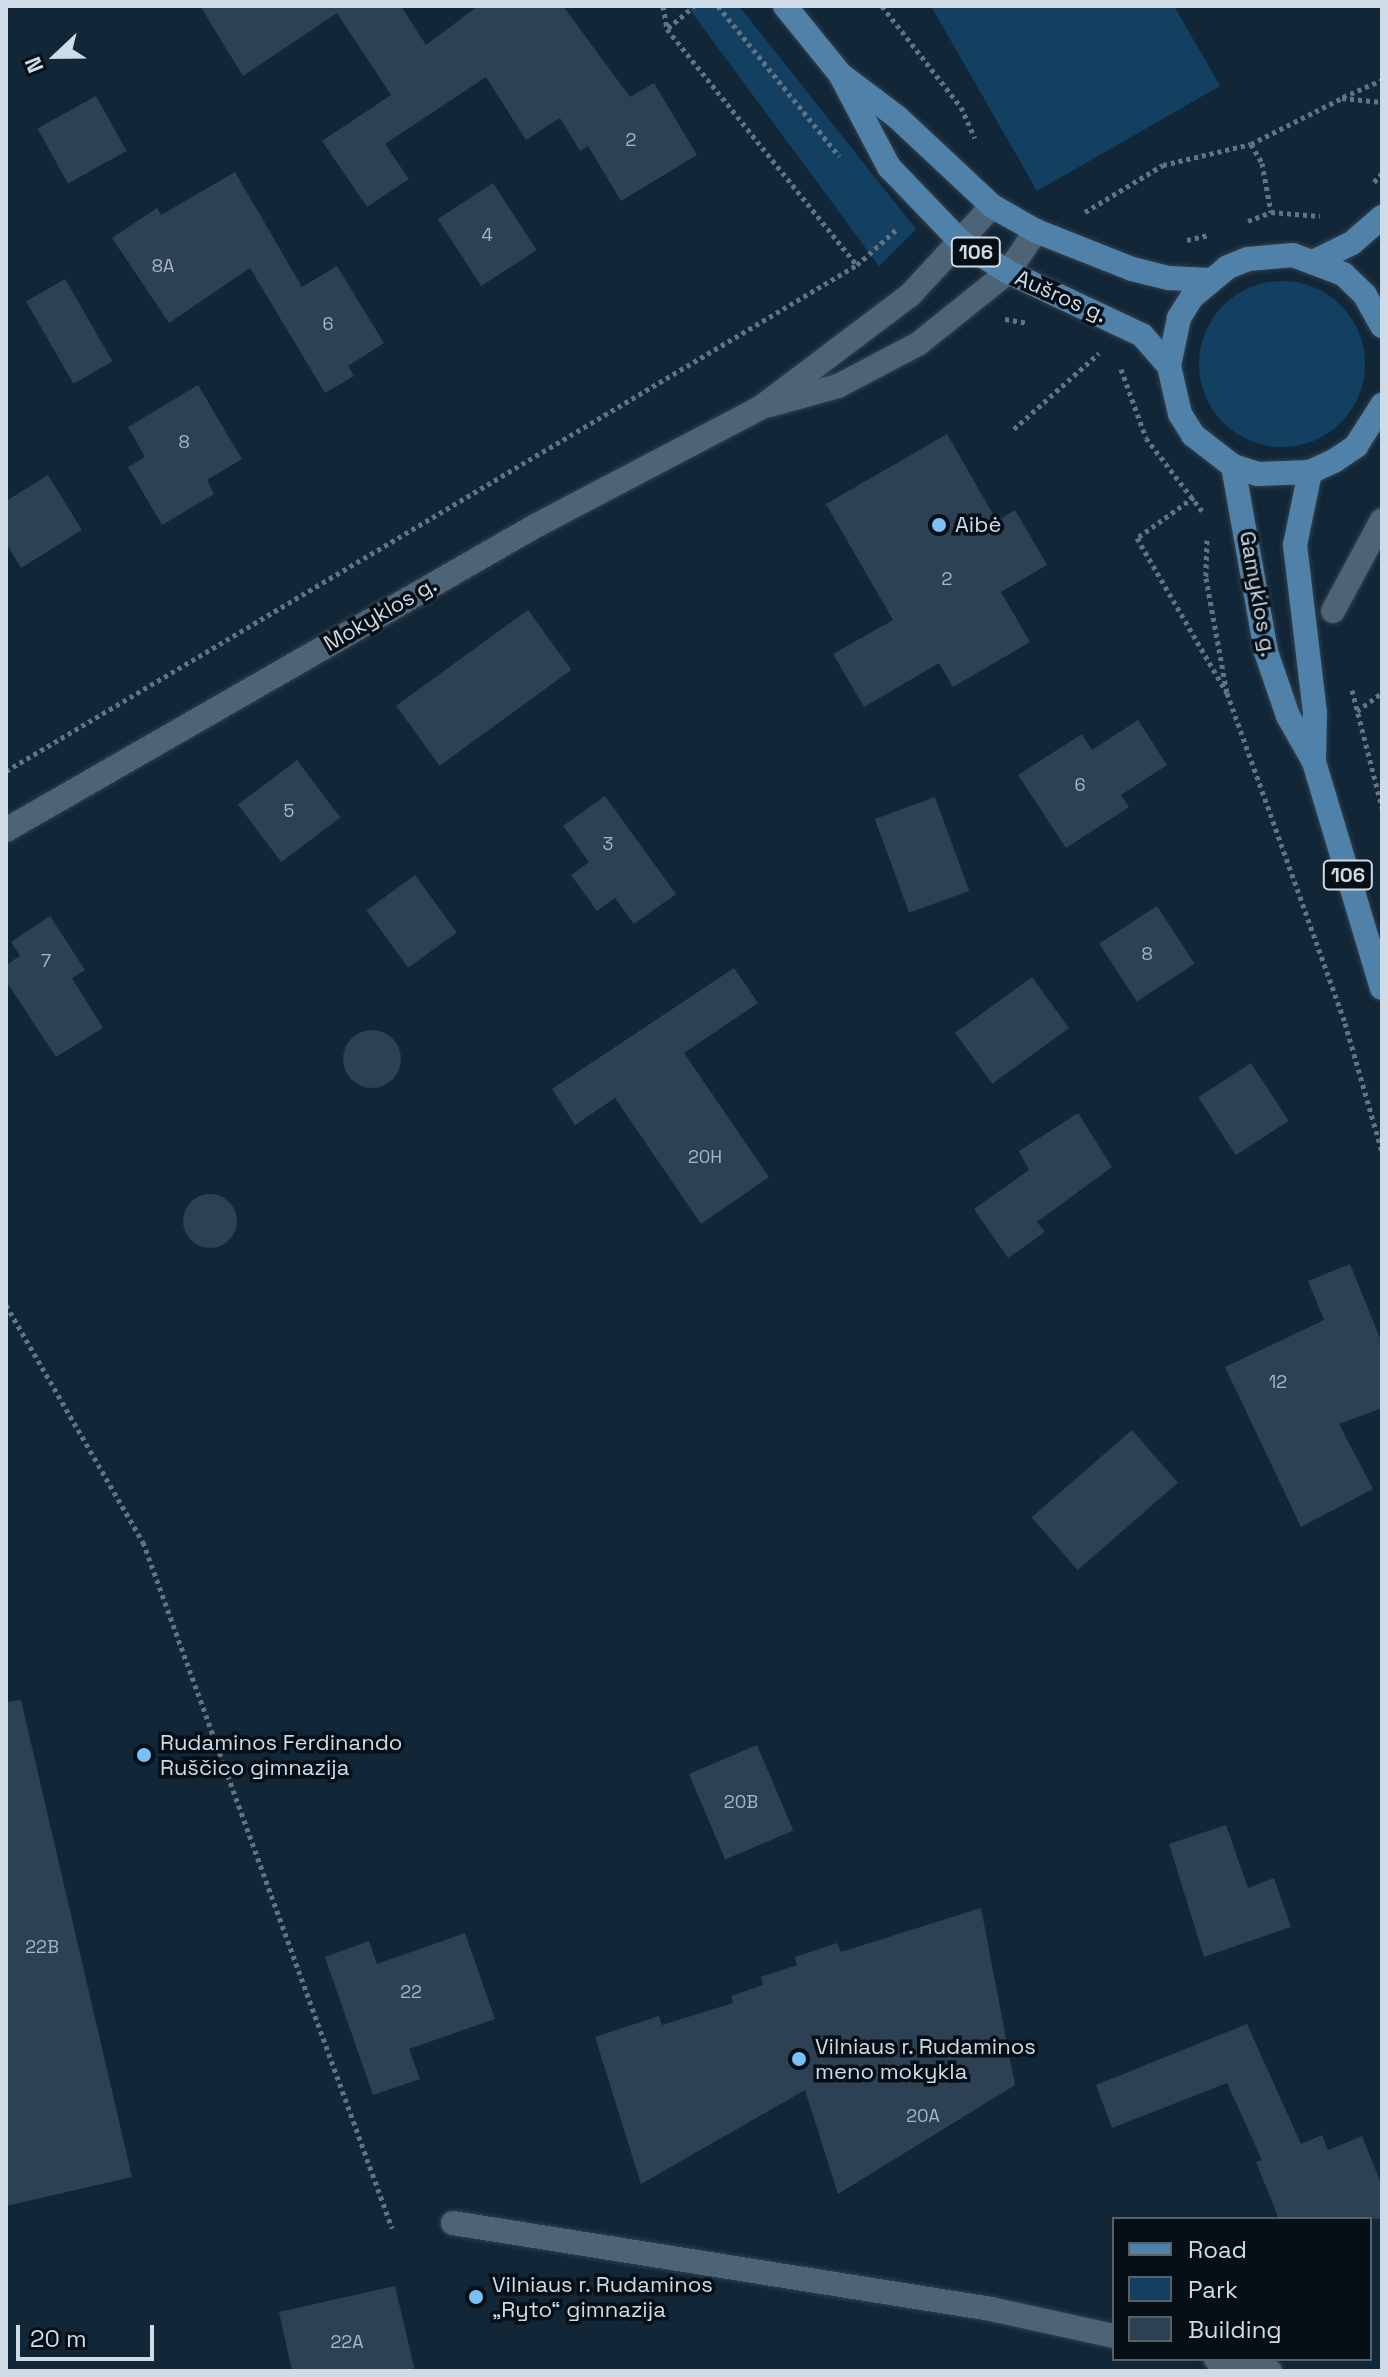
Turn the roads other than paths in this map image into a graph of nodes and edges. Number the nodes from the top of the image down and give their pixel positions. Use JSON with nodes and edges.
{"nodes":[{"id":1,"x":785,"y":6,"type":"edge"},
{"id":2,"x":840,"y":74,"type":"junction"},
{"id":3,"x":992,"y":206,"type":"junction"},
{"id":4,"x":1382,"y":217,"type":"edge"},
{"id":5,"x":1036,"y":231,"type":"junction"},
{"id":6,"x":961,"y":242,"type":"junction"},
{"id":7,"x":1315,"y":261,"type":"junction"},
{"id":8,"x":1008,"y":272,"type":"junction"},
{"id":9,"x":1209,"y":280,"type":"junction"},
{"id":10,"x":1381,"y":321,"type":"edge"},
{"id":11,"x":1169,"y":366,"type":"junction"},
{"id":12,"x":1382,"y":405,"type":"edge"},
{"id":13,"x":760,"y":408,"type":"junction"},
{"id":14,"x":1233,"y":466,"type":"junction"},
{"id":15,"x":1310,"y":472,"type":"junction"},
{"id":16,"x":1382,"y":520,"type":"edge"},
{"id":17,"x":1333,"y":611,"type":"dead end"},
{"id":18,"x":1314,"y":762,"type":"junction"},
{"id":19,"x":6,"y":830,"type":"edge"},
{"id":20,"x":1382,"y":988,"type":"edge"},
{"id":21,"x":453,"y":2223,"type":"dead end"},
{"id":22,"x":1112,"y":2336,"type":"edge"},
{"id":23,"x":1225,"y":2361,"type":"edge"},
{"id":24,"x":1270,"y":2371,"type":"edge"}],
"edges":[{"from":1,"to":2,"type":"main road","name":"Aušros g.","number":"106"},
{"from":2,"to":3,"type":"main road","name":"Aušros g.","number":"106"},
{"from":2,"to":6,"type":"main road","name":"Aušros g.","number":"106"},
{"from":3,"to":5,"type":"main road","name":"Aušros g.","number":"106"},
{"from":3,"to":6,"type":"street","name":"Mokyklos g."},
{"from":4,"to":7,"type":"main road"},
{"from":5,"to":8,"type":"street","name":"Mokyklos g."},
{"from":5,"to":9,"type":"main road","name":"Aušros g.","number":"106"},
{"from":6,"to":8,"type":"main road","name":"Aušros g.","number":"106"},
{"from":6,"to":13,"type":"street","name":"Mokyklos g."},
{"from":7,"to":9,"type":"main road","number":"106"},
{"from":7,"to":10,"type":"main road","number":"106"},
{"from":8,"to":11,"type":"main road","name":"Aušros g.","number":"106"},
{"from":8,"to":13,"type":"street","name":"Mokyklos g."},
{"from":9,"to":11,"type":"main road","number":"106"},
{"from":11,"to":14,"type":"main road","number":"106"},
{"from":12,"to":15,"type":"main road","number":"106"},
{"from":13,"to":19,"type":"street","name":"Mokyklos g."},
{"from":14,"to":15,"type":"main road","number":"106"},
{"from":14,"to":18,"type":"main road","name":"Gamyklos g.","number":"106"},
{"from":15,"to":18,"type":"main road","name":"Gamyklos g.","number":"106"},
{"from":16,"to":17,"type":"street"},
{"from":18,"to":20,"type":"main road","name":"Gamyklos g.","number":"106"},
{"from":21,"to":22,"type":"street"},
{"from":23,"to":24,"type":"street"}]}
